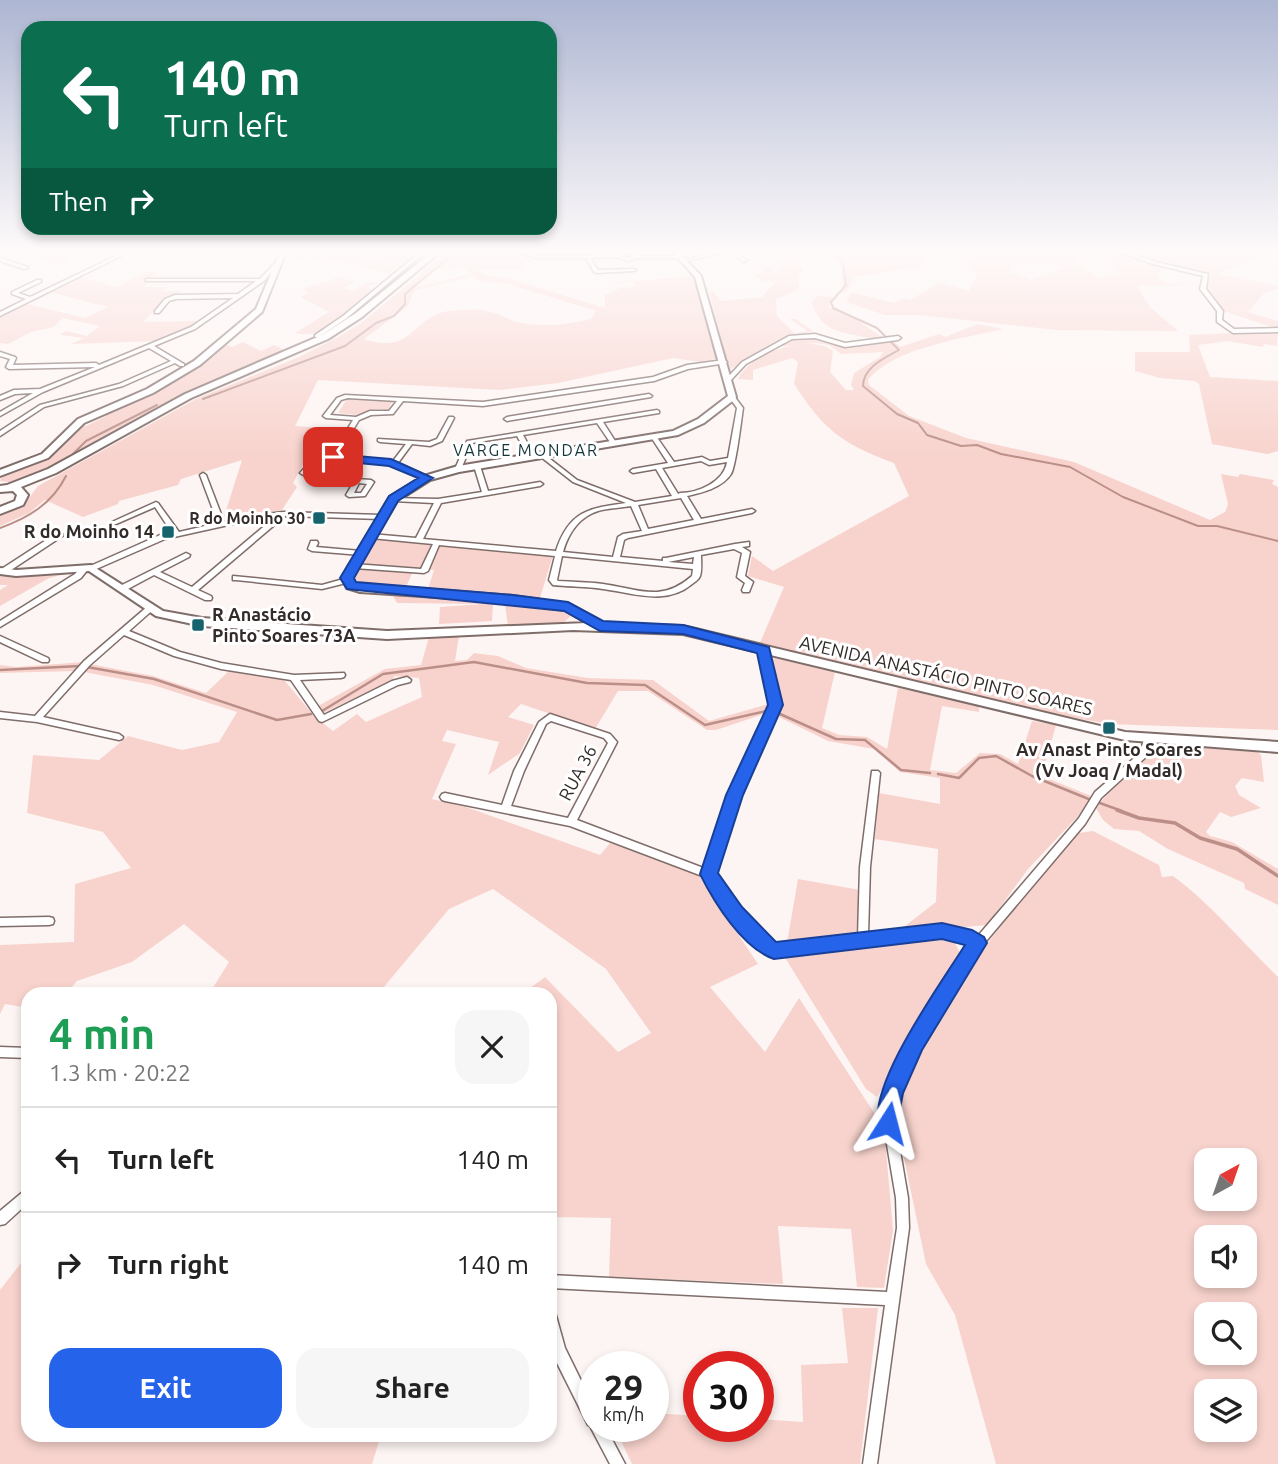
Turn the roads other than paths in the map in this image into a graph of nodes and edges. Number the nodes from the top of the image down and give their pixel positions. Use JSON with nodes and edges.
{"nodes":[{"id":1,"x":205,"y":320,"type":"edge"},
{"id":2,"x":247,"y":320,"type":"edge"},
{"id":3,"x":340,"y":320,"type":"edge"},
{"id":4,"x":351,"y":320,"type":"edge"},
{"id":5,"x":356,"y":320,"type":"edge"},
{"id":6,"x":711,"y":320,"type":"edge"},
{"id":7,"x":1219,"y":320,"type":"edge"},
{"id":8,"x":1278,"y":330,"type":"edge"},
{"id":9,"x":317,"y":335,"type":"dead end"},
{"id":10,"x":896,"y":338,"type":"dead end"},
{"id":11,"x":150,"y":346,"type":"junction"},
{"id":12,"x":0,"y":354,"type":"edge"},
{"id":13,"x":724,"y":362,"type":"junction"},
{"id":14,"x":104,"y":365,"type":"junction"},
{"id":15,"x":729,"y":379,"type":"junction"},
{"id":16,"x":578,"y":390,"type":"junction"},
{"id":17,"x":41,"y":391,"type":"junction"},
{"id":18,"x":649,"y":396,"type":"dead end"},
{"id":19,"x":732,"y":397,"type":"junction"},
{"id":20,"x":0,"y":398,"type":"edge"},
{"id":21,"x":401,"y":399,"type":"junction"},
{"id":22,"x":586,"y":406,"type":"junction"},
{"id":23,"x":657,"y":412,"type":"dead end"},
{"id":24,"x":0,"y":414,"type":"edge"},
{"id":25,"x":451,"y":418,"type":"dead end"},
{"id":26,"x":356,"y":419,"type":"junction"},
{"id":27,"x":507,"y":419,"type":"dead end"},
{"id":28,"x":599,"y":421,"type":"junction"},
{"id":29,"x":0,"y":433,"type":"edge"},
{"id":30,"x":519,"y":434,"type":"junction"},
{"id":31,"x":654,"y":437,"type":"junction"},
{"id":32,"x":380,"y":440,"type":"dead end"},
{"id":33,"x":410,"y":442,"type":"junction"},
{"id":34,"x":614,"y":444,"type":"junction"},
{"id":35,"x":543,"y":456,"type":"junction"},
{"id":36,"x":333,"y":457,"type":"junction"},
{"id":37,"x":532,"y":457,"type":"junction"},
{"id":38,"x":731,"y":460,"type":"junction"},
{"id":39,"x":395,"y":463,"type":"junction"},
{"id":40,"x":672,"y":464,"type":"junction"},
{"id":41,"x":477,"y":466,"type":"junction"},
{"id":42,"x":658,"y":466,"type":"junction"},
{"id":43,"x":458,"y":470,"type":"junction"},
{"id":44,"x":633,"y":471,"type":"dead end"},
{"id":45,"x":0,"y":473,"type":"edge"},
{"id":46,"x":203,"y":475,"type":"dead end"},
{"id":47,"x":427,"y":478,"type":"junction"},
{"id":48,"x":357,"y":481,"type":"dead end"},
{"id":49,"x":540,"y":484,"type":"dead end"},
{"id":50,"x":3,"y":488,"type":"edge"},
{"id":51,"x":485,"y":492,"type":"junction"},
{"id":52,"x":23,"y":495,"type":"junction"},
{"id":53,"x":679,"y":495,"type":"junction"},
{"id":54,"x":393,"y":499,"type":"junction"},
{"id":55,"x":438,"y":501,"type":"junction"},
{"id":56,"x":633,"y":503,"type":"junction"},
{"id":57,"x":2,"y":511,"type":"edge"},
{"id":58,"x":752,"y":511,"type":"dead end"},
{"id":59,"x":283,"y":514,"type":"junction"},
{"id":60,"x":381,"y":517,"type":"junction"},
{"id":61,"x":699,"y":522,"type":"junction"},
{"id":62,"x":114,"y":523,"type":"dead end"},
{"id":63,"x":221,"y":523,"type":"junction"},
{"id":64,"x":646,"y":532,"type":"junction"},
{"id":65,"x":176,"y":533,"type":"junction"},
{"id":66,"x":60,"y":535,"type":"dead end"},
{"id":67,"x":371,"y":536,"type":"junction"},
{"id":68,"x":419,"y":540,"type":"junction"},
{"id":69,"x":437,"y":542,"type":"junction"},
{"id":70,"x":314,"y":543,"type":"dead end"},
{"id":71,"x":361,"y":553,"type":"junction"},
{"id":72,"x":559,"y":554,"type":"junction"},
{"id":73,"x":698,"y":554,"type":"junction"},
{"id":74,"x":186,"y":555,"type":"dead end"},
{"id":75,"x":616,"y":559,"type":"junction"},
{"id":76,"x":655,"y":562,"type":"junction"},
{"id":77,"x":354,"y":566,"type":"junction"},
{"id":78,"x":698,"y":567,"type":"junction"},
{"id":79,"x":88,"y":568,"type":"junction"},
{"id":80,"x":1,"y":571,"type":"edge"},
{"id":81,"x":154,"y":572,"type":"junction"},
{"id":82,"x":236,"y":578,"type":"dead end"},
{"id":83,"x":347,"y":580,"type":"junction"},
{"id":84,"x":123,"y":588,"type":"junction"},
{"id":85,"x":193,"y":590,"type":"junction"},
{"id":86,"x":746,"y":590,"type":"dead end"},
{"id":87,"x":208,"y":598,"type":"dead end"},
{"id":88,"x":151,"y":608,"type":"junction"},
{"id":89,"x":580,"y":622,"type":"junction"},
{"id":90,"x":0,"y":624,"type":"edge"},
{"id":91,"x":123,"y":632,"type":"junction"},
{"id":92,"x":0,"y":639,"type":"edge"},
{"id":93,"x":764,"y":650,"type":"junction"},
{"id":94,"x":45,"y":660,"type":"dead end"},
{"id":95,"x":341,"y":674,"type":"dead end"},
{"id":96,"x":294,"y":678,"type":"junction"},
{"id":97,"x":407,"y":680,"type":"dead end"},
{"id":98,"x":776,"y":705,"type":"joint"},
{"id":99,"x":313,"y":706,"type":"joint"},
{"id":100,"x":0,"y":715,"type":"edge"},
{"id":101,"x":37,"y":719,"type":"junction"},
{"id":102,"x":119,"y":737,"type":"dead end"},
{"id":103,"x":1148,"y":738,"type":"junction"},
{"id":104,"x":1278,"y":747,"type":"edge"},
{"id":105,"x":875,"y":772,"type":"dead end"},
{"id":106,"x":445,"y":797,"type":"dead end"},
{"id":107,"x":505,"y":809,"type":"junction"},
{"id":108,"x":571,"y":822,"type":"junction"},
{"id":109,"x":709,"y":874,"type":"junction"},
{"id":110,"x":50,"y":921,"type":"dead end"},
{"id":111,"x":0,"y":922,"type":"edge"},
{"id":112,"x":863,"y":940,"type":"junction"},
{"id":113,"x":978,"y":943,"type":"junction"},
{"id":114,"x":0,"y":1052,"type":"edge"},
{"id":115,"x":21,"y":1052,"type":"edge"},
{"id":116,"x":21,"y":1201,"type":"edge"},
{"id":117,"x":0,"y":1219,"type":"edge"},
{"id":118,"x":557,"y":1282,"type":"edge"},
{"id":119,"x":893,"y":1299,"type":"junction"},
{"id":120,"x":557,"y":1346,"type":"edge"},
{"id":121,"x":578,"y":1390,"type":"edge"},
{"id":122,"x":606,"y":1442,"type":"edge"},
{"id":123,"x":618,"y":1464,"type":"edge"},
{"id":124,"x":870,"y":1464,"type":"edge"}],
"edges":[{"from":1,"to":11,"type":"street"},
{"from":2,"to":45,"type":"street"},
{"from":3,"to":9,"type":"street"},
{"from":4,"to":50,"type":"main road"},
{"from":5,"to":52,"type":"main road"},
{"from":6,"to":13,"type":"street"},
{"from":7,"to":8,"type":"street"},
{"from":10,"to":15,"type":"street"},
{"from":11,"to":14,"type":"street"},
{"from":11,"to":29,"type":"street"},
{"from":12,"to":14,"type":"street"},
{"from":13,"to":15,"type":"street"},
{"from":13,"to":16,"type":"street"},
{"from":14,"to":17,"type":"street"},
{"from":15,"to":19,"type":"street"},
{"from":16,"to":21,"type":"street"},
{"from":16,"to":22,"type":"street"},
{"from":17,"to":20,"type":"street"},
{"from":17,"to":24,"type":"street"},
{"from":18,"to":22,"type":"street"},
{"from":19,"to":31,"type":"street"},
{"from":19,"to":38,"type":"street"},
{"from":21,"to":26,"type":"street"},
{"from":21,"to":26,"type":"street"},
{"from":22,"to":27,"type":"street"},
{"from":23,"to":28,"type":"street"},
{"from":25,"to":33,"type":"street"},
{"from":26,"to":36,"type":"street"},
{"from":28,"to":30,"type":"street"},
{"from":28,"to":34,"type":"street"},
{"from":30,"to":37,"type":"street"},
{"from":30,"to":43,"type":"street"},
{"from":31,"to":34,"type":"street"},
{"from":31,"to":40,"type":"street"},
{"from":32,"to":33,"type":"street"},
{"from":33,"to":39,"type":"street"},
{"from":34,"to":35,"type":"street"},
{"from":35,"to":37,"type":"street"},
{"from":35,"to":56,"type":"street"},
{"from":36,"to":39,"type":"street"},
{"from":36,"to":48,"type":"street"},
{"from":37,"to":41,"type":"street"},
{"from":38,"to":40,"type":"street"},
{"from":38,"to":53,"type":"street"},
{"from":39,"to":47,"type":"street"},
{"from":40,"to":42,"type":"street"},
{"from":41,"to":43,"type":"street"},
{"from":41,"to":51,"type":"street"},
{"from":42,"to":44,"type":"street"},
{"from":42,"to":53,"type":"street"},
{"from":43,"to":47,"type":"street"},
{"from":46,"to":63,"type":"street"},
{"from":47,"to":54,"type":"street"},
{"from":49,"to":51,"type":"street"},
{"from":50,"to":52,"type":"main road"},
{"from":51,"to":55,"type":"street"},
{"from":52,"to":57,"type":"main road"},
{"from":53,"to":56,"type":"street"},
{"from":53,"to":61,"type":"street"},
{"from":54,"to":55,"type":"street"},
{"from":54,"to":60,"type":"street"},
{"from":55,"to":68,"type":"street"},
{"from":56,"to":64,"type":"street"},
{"from":56,"to":72,"type":"street"},
{"from":58,"to":61,"type":"street"},
{"from":59,"to":60,"type":"street"},
{"from":59,"to":63,"type":"street"},
{"from":59,"to":85,"type":"street"},
{"from":60,"to":67,"type":"street"},
{"from":61,"to":64,"type":"street"},
{"from":62,"to":65,"type":"street"},
{"from":63,"to":65,"type":"street"},
{"from":64,"to":75,"type":"street"},
{"from":65,"to":79,"type":"street"},
{"from":66,"to":80,"type":"street"},
{"from":67,"to":68,"type":"street"},
{"from":67,"to":71,"type":"street"},
{"from":68,"to":69,"type":"street"},
{"from":69,"to":72,"type":"street"},
{"from":69,"to":77,"type":"street"},
{"from":70,"to":71,"type":"street"},
{"from":71,"to":77,"type":"street"},
{"from":72,"to":75,"type":"street"},
{"from":72,"to":78,"type":"street"},
{"from":73,"to":76,"type":"street"},
{"from":73,"to":78,"type":"street"},
{"from":73,"to":86,"type":"street"},
{"from":74,"to":81,"type":"street"},
{"from":75,"to":76,"type":"street"},
{"from":76,"to":78,"type":"street"},
{"from":77,"to":83,"type":"street"},
{"from":79,"to":80,"type":"street"},
{"from":79,"to":84,"type":"street","name":"AVENIDA ANASTÁCIO PINTO SOARES"},
{"from":79,"to":90,"type":"street"},
{"from":81,"to":84,"type":"street"},
{"from":81,"to":85,"type":"street"},
{"from":82,"to":83,"type":"street"},
{"from":83,"to":89,"type":"street"},
{"from":84,"to":88,"type":"street","name":"AVENIDA ANASTÁCIO PINTO SOARES"},
{"from":85,"to":87,"type":"street"},
{"from":88,"to":89,"type":"street","name":"AVENIDA ANASTÁCIO PINTO SOARES"},
{"from":88,"to":91,"type":"street"},
{"from":89,"to":93,"type":"street","name":"AVENIDA ANASTÁCIO PINTO SOARES"},
{"from":91,"to":96,"type":"street"},
{"from":91,"to":101,"type":"street"},
{"from":92,"to":94,"type":"street"},
{"from":93,"to":98,"type":"street"},
{"from":93,"to":103,"type":"street","name":"AVENIDA ANASTÁCIO PINTO SOARES"},
{"from":95,"to":96,"type":"street"},
{"from":96,"to":99,"type":"street"},
{"from":97,"to":99,"type":"street"},
{"from":98,"to":109,"type":"street"},
{"from":100,"to":101,"type":"street"},
{"from":101,"to":102,"type":"street"},
{"from":103,"to":104,"type":"street","name":"AVENIDA ANASTÁCIO PINTO SOARES"},
{"from":103,"to":113,"type":"street"},
{"from":105,"to":112,"type":"street"},
{"from":106,"to":107,"type":"street"},
{"from":107,"to":108,"type":"street"},
{"from":107,"to":108,"type":"street","name":"RUA 36"},
{"from":108,"to":109,"type":"street"},
{"from":109,"to":112,"type":"street"},
{"from":110,"to":111,"type":"street"},
{"from":112,"to":113,"type":"street"},
{"from":113,"to":119,"type":"street"},
{"from":114,"to":115,"type":"street"},
{"from":116,"to":117,"type":"street"},
{"from":118,"to":119,"type":"street"},
{"from":119,"to":124,"type":"street"},
{"from":120,"to":121,"type":"street"},
{"from":122,"to":123,"type":"street"}]}
